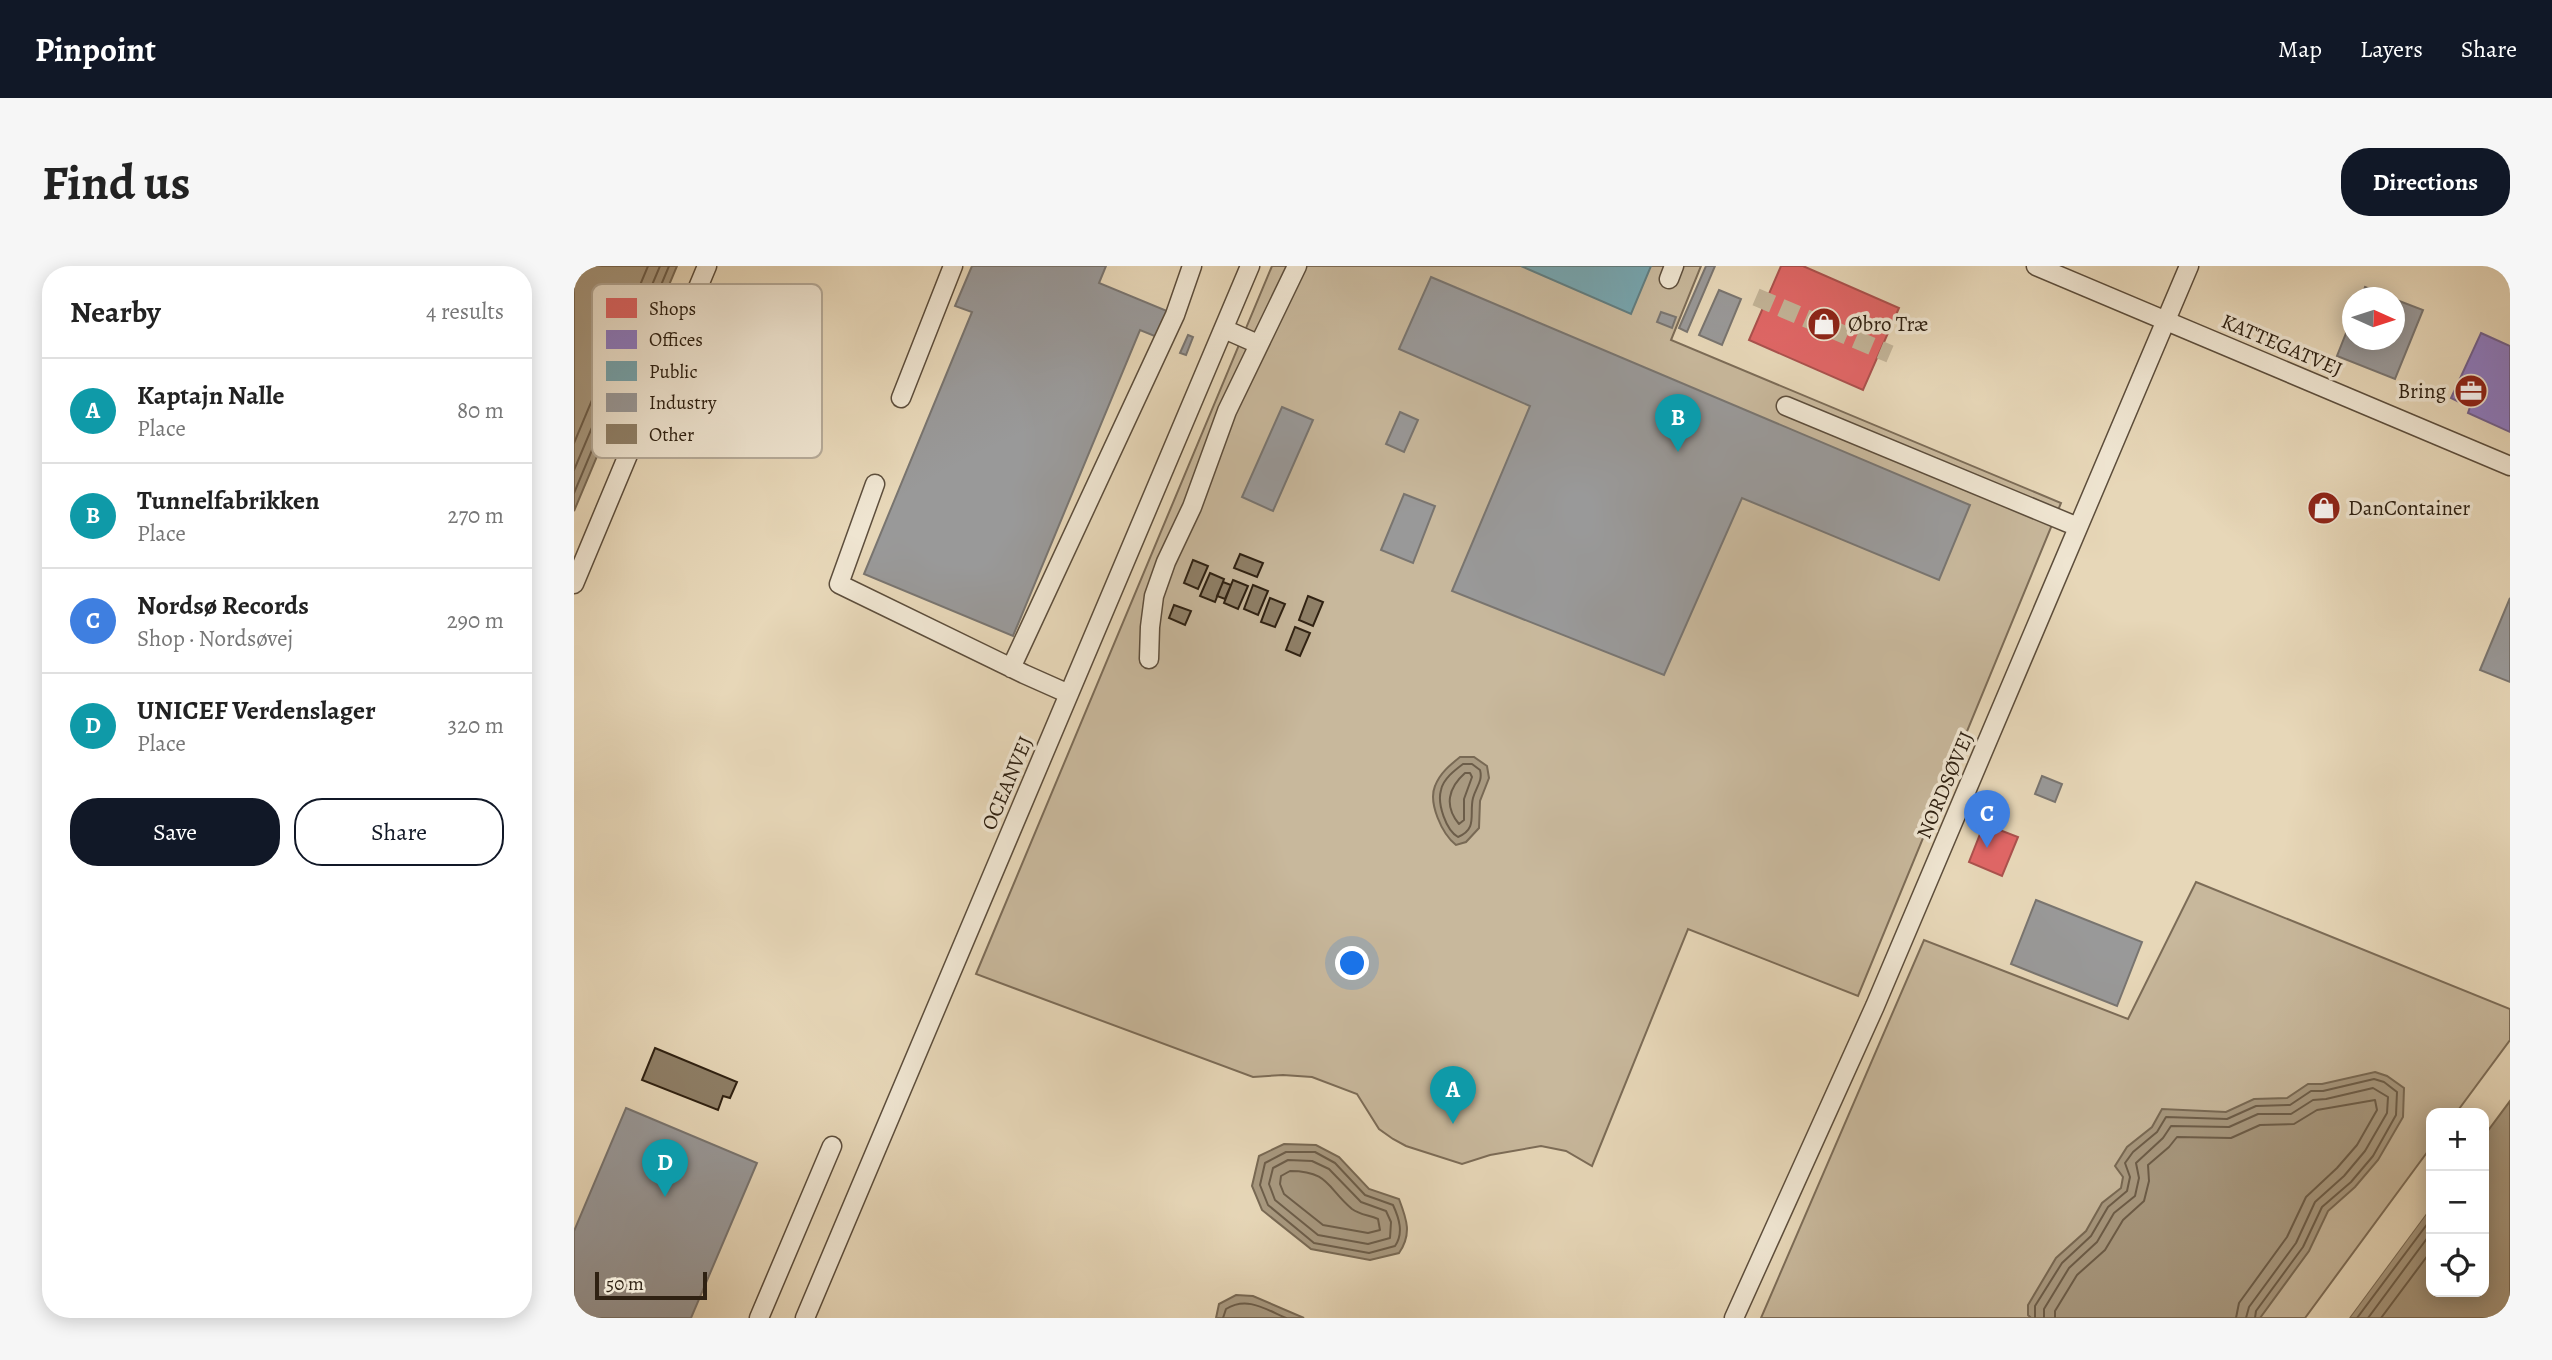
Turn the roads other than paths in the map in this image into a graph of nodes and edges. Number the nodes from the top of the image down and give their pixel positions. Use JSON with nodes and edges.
{"nodes":[{"id":1,"x":707,"y":266,"type":"edge"},
{"id":2,"x":953,"y":266,"type":"edge"},
{"id":3,"x":1192,"y":266,"type":"edge"},
{"id":4,"x":1250,"y":266,"type":"edge"},
{"id":5,"x":1297,"y":266,"type":"edge"},
{"id":6,"x":2035,"y":266,"type":"edge"},
{"id":7,"x":2189,"y":266,"type":"edge"},
{"id":8,"x":699,"y":284,"type":"edge"},
{"id":9,"x":2167,"y":321,"type":"junction"},
{"id":10,"x":1224,"y":329,"type":"junction"},
{"id":11,"x":1258,"y":344,"type":"junction"},
{"id":12,"x":901,"y":398,"type":"dead end"},
{"id":13,"x":1786,"y":406,"type":"dead end"},
{"id":14,"x":627,"y":458,"type":"edge"},
{"id":15,"x":2510,"y":466,"type":"edge"},
{"id":16,"x":876,"y":484,"type":"dead end"},
{"id":17,"x":2078,"y":527,"type":"junction"},
{"id":18,"x":574,"y":584,"type":"edge"},
{"id":19,"x":1149,"y":659,"type":"dead end"},
{"id":20,"x":1011,"y":668,"type":"junction"},
{"id":21,"x":1069,"y":694,"type":"junction"},
{"id":22,"x":832,"y":1146,"type":"dead end"},
{"id":23,"x":760,"y":1318,"type":"edge"},
{"id":24,"x":805,"y":1318,"type":"edge"},
{"id":25,"x":1734,"y":1318,"type":"edge"}],
"edges":[{"from":1,"to":8,"type":"street"},
{"from":2,"to":12,"type":"street"},
{"from":3,"to":20,"type":"street"},
{"from":4,"to":10,"type":"street","name":"OCEANVEJ"},
{"from":5,"to":11,"type":"street"},
{"from":6,"to":9,"type":"street","name":"KATTEGATVEJ"},
{"from":7,"to":9,"type":"street","name":"NORDSØVEJ"},
{"from":9,"to":15,"type":"street","name":"KATTEGATVEJ"},
{"from":9,"to":17,"type":"street","name":"NORDSØVEJ"},
{"from":10,"to":11,"type":"street"},
{"from":10,"to":21,"type":"street","name":"OCEANVEJ"},
{"from":11,"to":19,"type":"street"},
{"from":13,"to":17,"type":"street"},
{"from":14,"to":18,"type":"street"},
{"from":16,"to":20,"type":"street"},
{"from":17,"to":25,"type":"street","name":"NORDSØVEJ"},
{"from":20,"to":21,"type":"street"},
{"from":21,"to":24,"type":"street","name":"OCEANVEJ"},
{"from":22,"to":23,"type":"street"}]}
